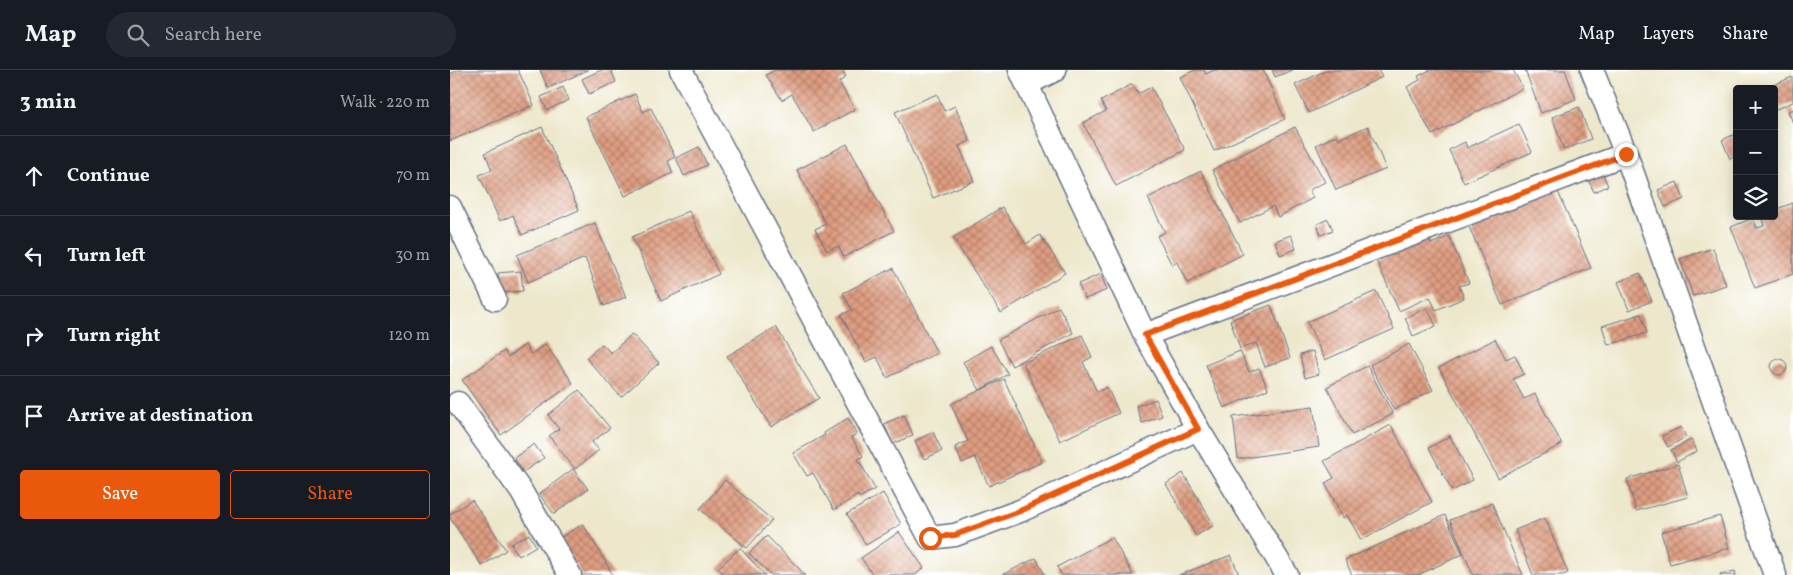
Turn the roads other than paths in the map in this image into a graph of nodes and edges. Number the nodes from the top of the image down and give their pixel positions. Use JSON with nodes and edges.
{"nodes":[{"id":1,"x":681,"y":70,"type":"edge"},
{"id":2,"x":1055,"y":70,"type":"edge"},
{"id":3,"x":1592,"y":70,"type":"edge"},
{"id":4,"x":1023,"y":77,"type":"edge"},
{"id":5,"x":1626,"y":154,"type":"junction"},
{"id":6,"x":450,"y":207,"type":"edge"},
{"id":7,"x":495,"y":299,"type":"dead end"},
{"id":8,"x":1145,"y":335,"type":"junction"},
{"id":9,"x":458,"y":403,"type":"dead end"},
{"id":10,"x":1198,"y":429,"type":"junction"},
{"id":11,"x":570,"y":575,"type":"edge"},
{"id":12,"x":1287,"y":575,"type":"edge"},
{"id":13,"x":1775,"y":575,"type":"edge"}],
"edges":[{"from":1,"to":10,"type":"street"},
{"from":2,"to":4,"type":"street"},
{"from":3,"to":5,"type":"street"},
{"from":4,"to":8,"type":"street"},
{"from":5,"to":8,"type":"street"},
{"from":5,"to":13,"type":"street"},
{"from":6,"to":7,"type":"street"},
{"from":8,"to":10,"type":"street"},
{"from":9,"to":11,"type":"street"},
{"from":10,"to":12,"type":"street"}]}
